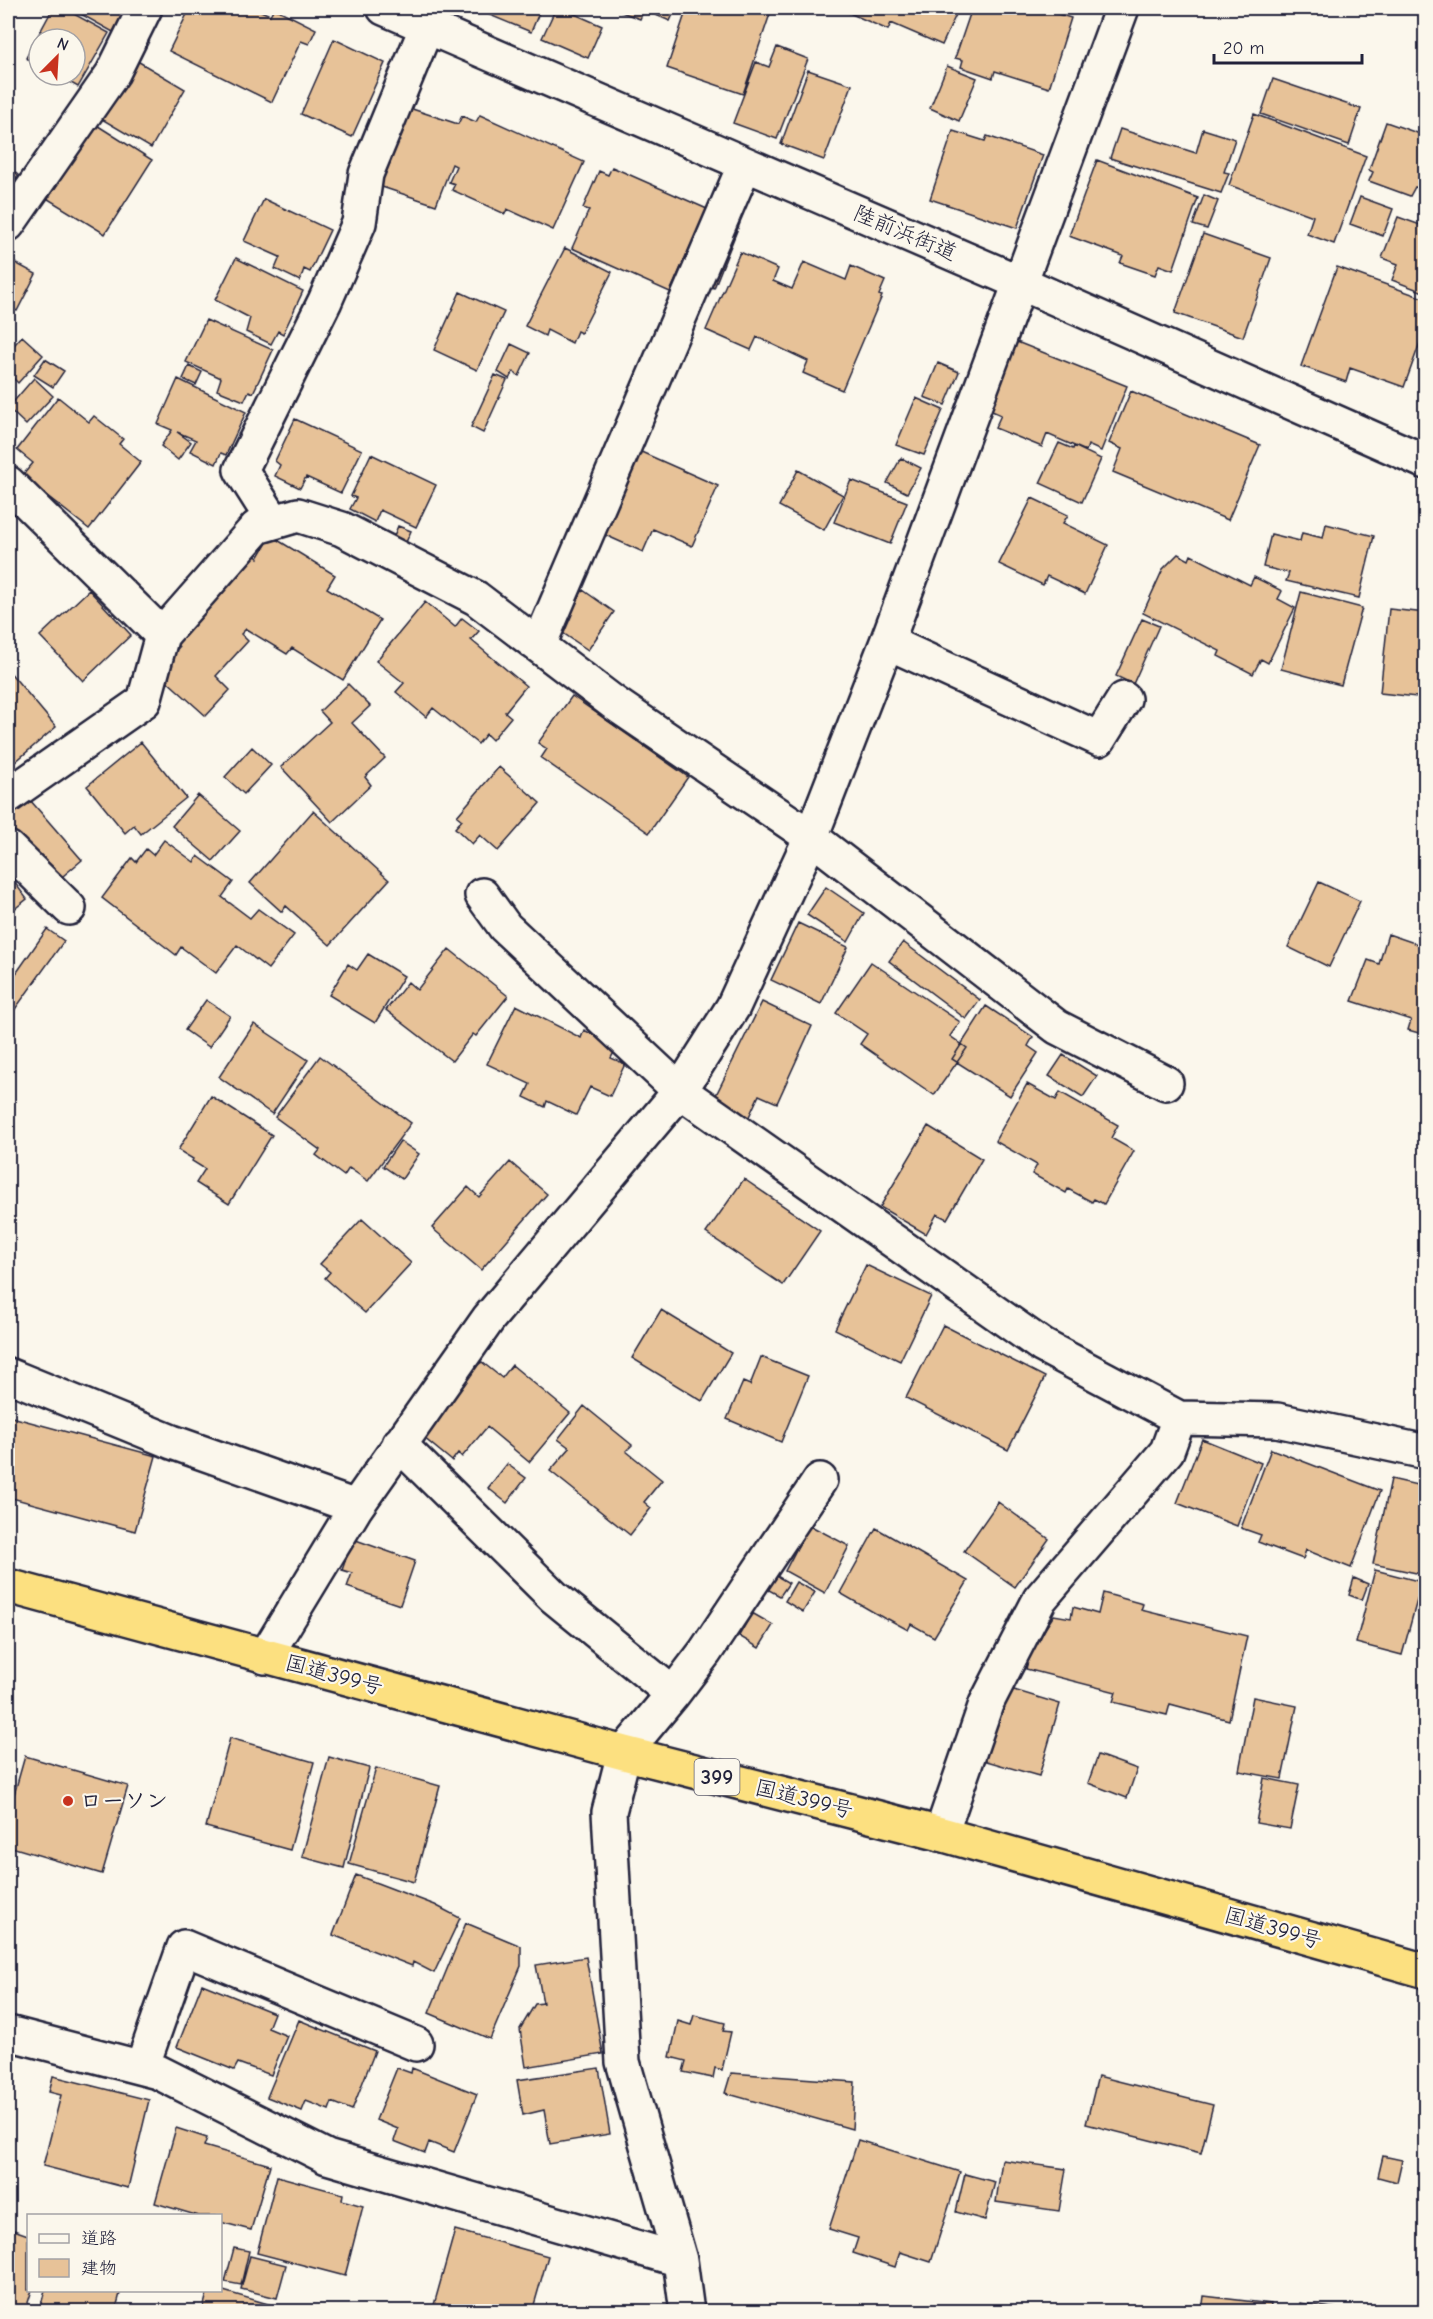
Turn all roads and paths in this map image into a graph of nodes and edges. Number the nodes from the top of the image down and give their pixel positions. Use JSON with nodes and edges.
{"nodes":[{"id":1,"x":145,"y":8,"type":"edge"},
{"id":2,"x":384,"y":8,"type":"edge"},
{"id":3,"x":1122,"y":8,"type":"edge"},
{"id":4,"x":426,"y":26,"type":"junction"},
{"id":5,"x":745,"y":164,"type":"junction"},
{"id":6,"x":8,"y":224,"type":"edge"},
{"id":7,"x":1021,"y":283,"type":"junction"},
{"id":8,"x":1425,"y":462,"type":"edge"},
{"id":9,"x":8,"y":483,"type":"edge"},
{"id":10,"x":274,"y":522,"type":"junction"},
{"id":11,"x":162,"y":635,"type":"junction"},
{"id":12,"x":887,"y":642,"type":"junction"},
{"id":13,"x":539,"y":645,"type":"junction"},
{"id":14,"x":1124,"y":699,"type":"dead end"},
{"id":15,"x":8,"y":796,"type":"edge"},
{"id":16,"x":811,"y":837,"type":"junction"},
{"id":17,"x":8,"y":848,"type":"edge"},
{"id":18,"x":482,"y":895,"type":"dead end"},
{"id":19,"x":69,"y":908,"type":"dead end"},
{"id":20,"x":1166,"y":1083,"type":"dead end"},
{"id":21,"x":680,"y":1091,"type":"junction"},
{"id":22,"x":8,"y":1376,"type":"edge"},
{"id":23,"x":1179,"y":1418,"type":"junction"},
{"id":24,"x":399,"y":1444,"type":"junction"},
{"id":25,"x":1425,"y":1452,"type":"edge"},
{"id":26,"x":820,"y":1480,"type":"dead end"},
{"id":27,"x":357,"y":1507,"type":"junction"},
{"id":28,"x":8,"y":1586,"type":"edge"},
{"id":29,"x":265,"y":1657,"type":"junction"},
{"id":30,"x":673,"y":1694,"type":"junction"},
{"id":31,"x":624,"y":1754,"type":"junction"},
{"id":32,"x":941,"y":1834,"type":"junction"},
{"id":33,"x":1425,"y":1971,"type":"edge"},
{"id":34,"x":8,"y":2033,"type":"edge"},
{"id":35,"x":416,"y":2044,"type":"dead end"},
{"id":36,"x":142,"y":2067,"type":"junction"},
{"id":37,"x":680,"y":2260,"type":"junction"},
{"id":38,"x":687,"y":2312,"type":"edge"}],
"edges":[{"from":1,"to":6,"type":"street"},
{"from":2,"to":4,"type":"street","name":"陸前浜街道"},
{"from":3,"to":7,"type":"street"},
{"from":4,"to":5,"type":"street","name":"陸前浜街道"},
{"from":4,"to":10,"type":"street"},
{"from":5,"to":7,"type":"street","name":"陸前浜街道"},
{"from":5,"to":13,"type":"street"},
{"from":7,"to":8,"type":"street","name":"陸前浜街道"},
{"from":7,"to":12,"type":"street"},
{"from":9,"to":11,"type":"street"},
{"from":10,"to":11,"type":"street"},
{"from":10,"to":13,"type":"street"},
{"from":11,"to":15,"type":"street"},
{"from":12,"to":14,"type":"street"},
{"from":12,"to":16,"type":"street"},
{"from":13,"to":16,"type":"street"},
{"from":16,"to":20,"type":"street"},
{"from":16,"to":21,"type":"street"},
{"from":17,"to":19,"type":"street"},
{"from":18,"to":21,"type":"street"},
{"from":21,"to":23,"type":"street"},
{"from":21,"to":24,"type":"street"},
{"from":22,"to":27,"type":"street"},
{"from":23,"to":25,"type":"street"},
{"from":23,"to":32,"type":"street"},
{"from":24,"to":27,"type":"street"},
{"from":24,"to":30,"type":"street"},
{"from":26,"to":30,"type":"street"},
{"from":27,"to":29,"type":"street"},
{"from":28,"to":29,"type":"highway","name":"国道399号","number":"399"},
{"from":29,"to":31,"type":"highway","name":"国道399号","number":"399"},
{"from":30,"to":31,"type":"street"},
{"from":31,"to":32,"type":"highway","name":"国道399号","number":"399"},
{"from":31,"to":37,"type":"street"},
{"from":32,"to":33,"type":"highway","name":"国道399号","number":"399"},
{"from":34,"to":36,"type":"street"},
{"from":35,"to":36,"type":"street"},
{"from":36,"to":37,"type":"street"},
{"from":37,"to":38,"type":"street"}]}
